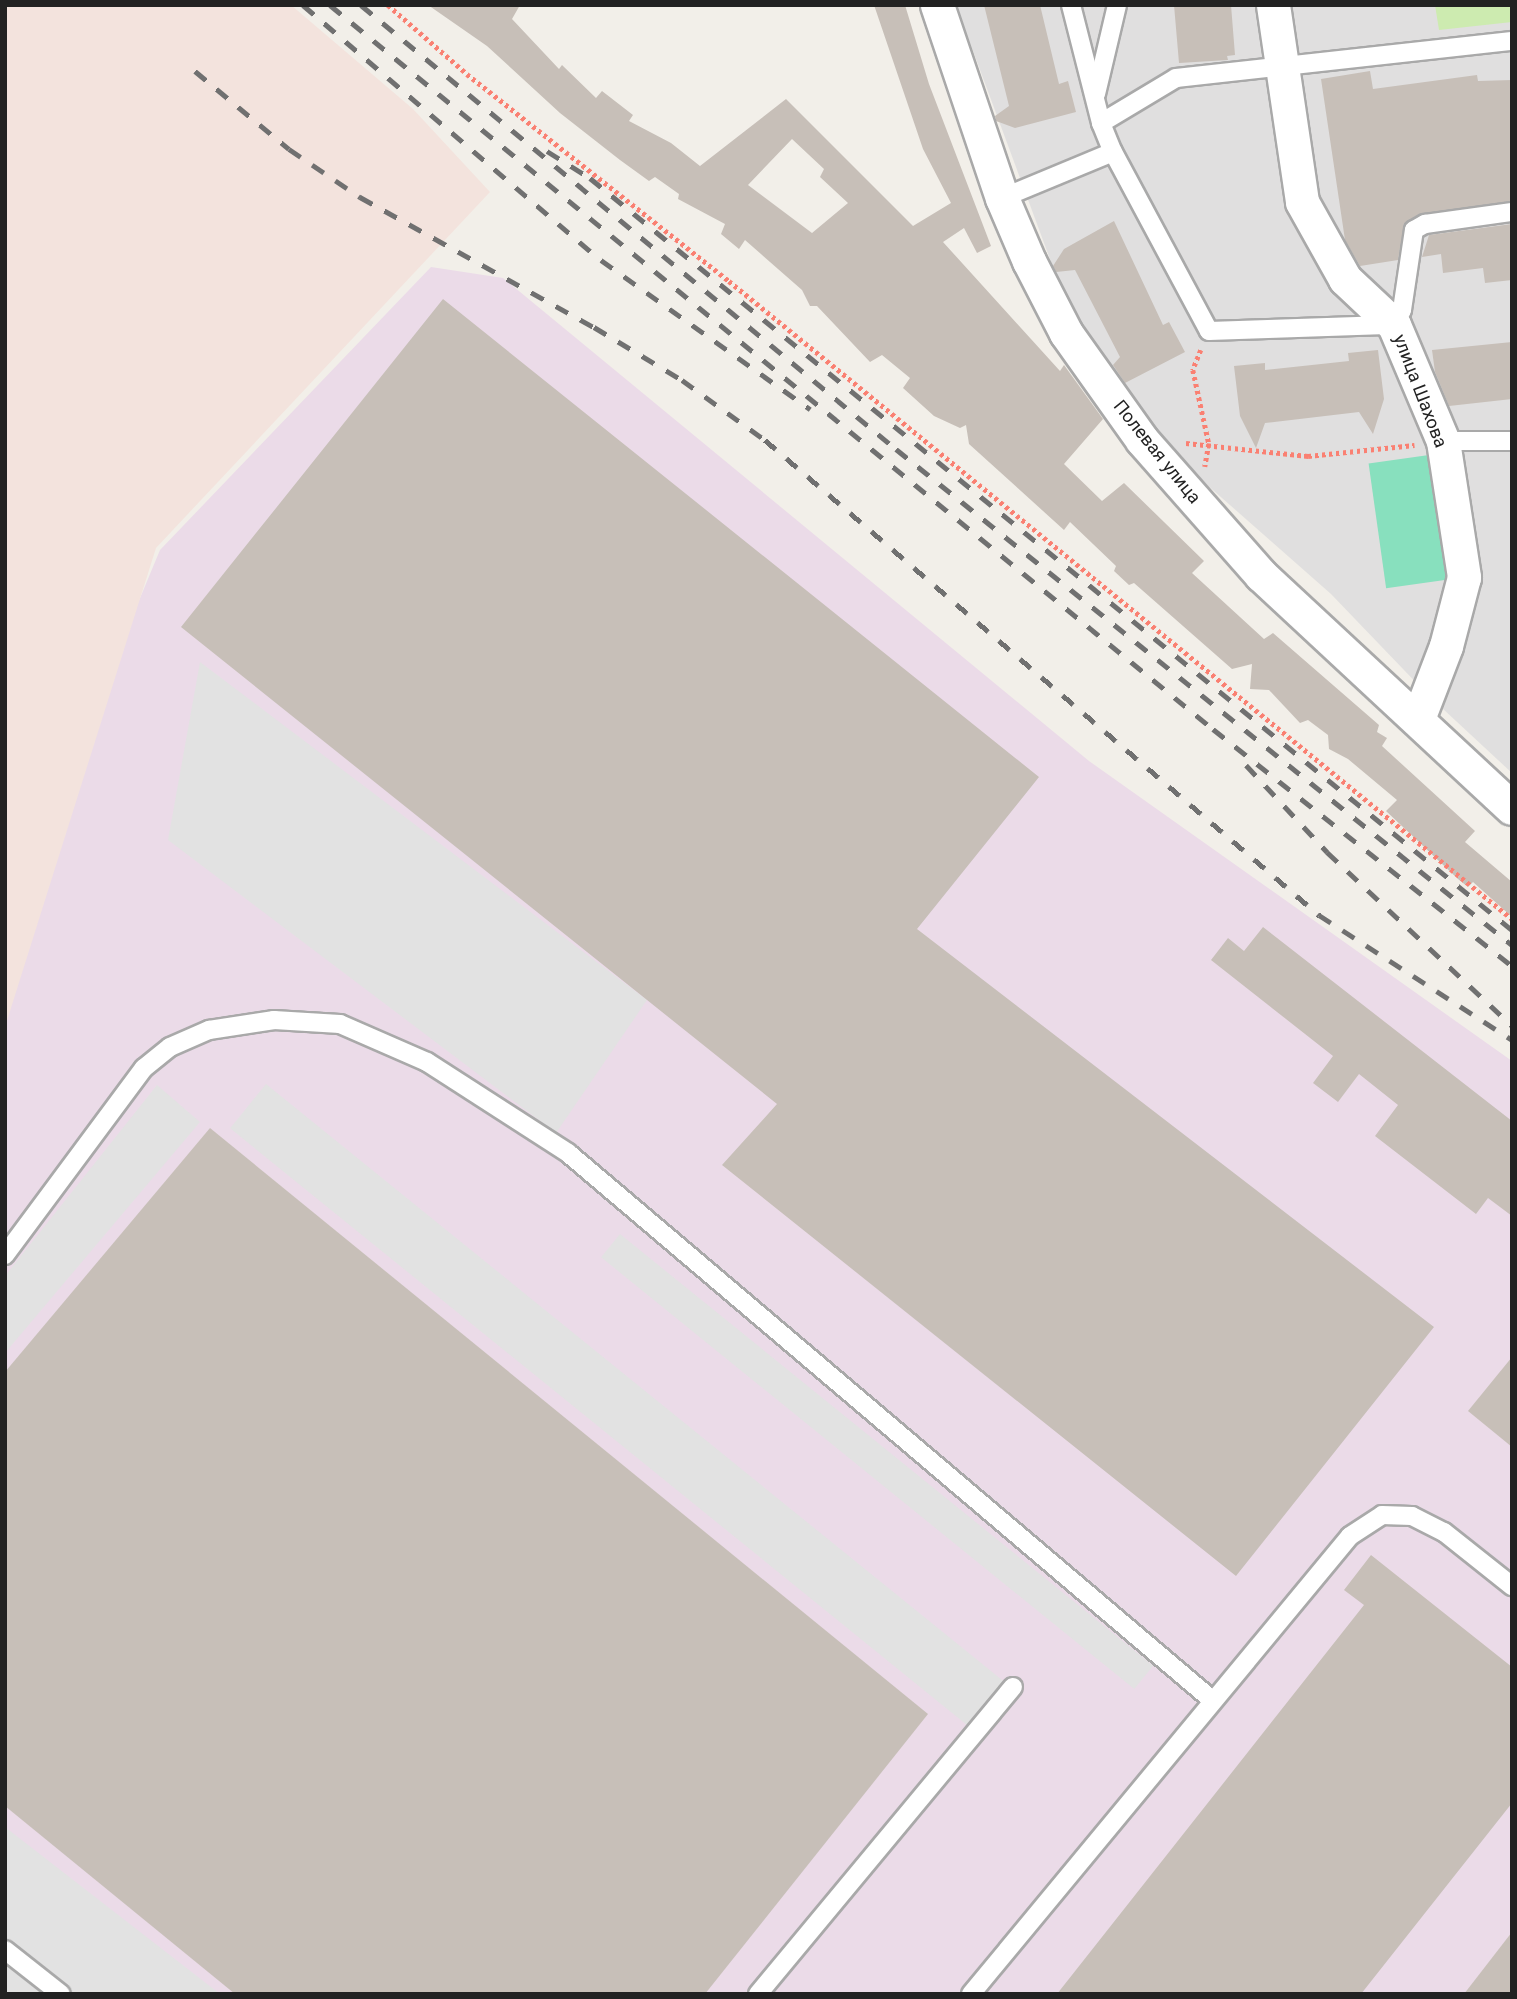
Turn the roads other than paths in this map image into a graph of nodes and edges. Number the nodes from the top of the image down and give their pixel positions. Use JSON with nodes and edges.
{"nodes":[{"id":1,"x":937,"y":5,"type":"edge"},
{"id":2,"x":1071,"y":5,"type":"edge"},
{"id":3,"x":1117,"y":5,"type":"edge"},
{"id":4,"x":1273,"y":5,"type":"edge"},
{"id":5,"x":1512,"y":41,"type":"edge"},
{"id":6,"x":1283,"y":68,"type":"junction"},
{"id":7,"x":1095,"y":98,"type":"junction"},
{"id":8,"x":1101,"y":123,"type":"junction"},
{"id":9,"x":1113,"y":152,"type":"junction"},
{"id":10,"x":1002,"y":198,"type":"junction"},
{"id":11,"x":1512,"y":212,"type":"edge"},
{"id":12,"x":1394,"y":325,"type":"junction"},
{"id":13,"x":1443,"y":441,"type":"junction"},
{"id":14,"x":1512,"y":441,"type":"edge"},
{"id":15,"x":1418,"y":719,"type":"junction"},
{"id":16,"x":1512,"y":808,"type":"edge"},
{"id":17,"x":5,"y":1255,"type":"edge"},
{"id":18,"x":1512,"y":1586,"type":"edge"},
{"id":19,"x":1013,"y":1687,"type":"dead end"},
{"id":20,"x":1211,"y":1699,"type":"junction"},
{"id":21,"x":5,"y":1950,"type":"edge"},
{"id":22,"x":61,"y":1994,"type":"edge"},
{"id":23,"x":758,"y":1994,"type":"edge"},
{"id":24,"x":971,"y":1994,"type":"edge"}],
"edges":[{"from":1,"to":10,"type":"street","name":"Полевая улица"},
{"from":2,"to":7,"type":"lane"},
{"from":3,"to":7,"type":"lane"},
{"from":4,"to":6,"type":"street","name":"улица Шахова"},
{"from":5,"to":6,"type":"lane"},
{"from":6,"to":8,"type":"lane"},
{"from":6,"to":12,"type":"street","name":"улица Шахова"},
{"from":7,"to":8,"type":"lane"},
{"from":8,"to":9,"type":"lane"},
{"from":9,"to":10,"type":"lane"},
{"from":9,"to":12,"type":"lane"},
{"from":10,"to":15,"type":"street","name":"Полевая улица"},
{"from":11,"to":12,"type":"lane"},
{"from":12,"to":13,"type":"street","name":"улица Шахова"},
{"from":13,"to":14,"type":"lane"},
{"from":13,"to":15,"type":"street","name":"улица Шахова"},
{"from":15,"to":16,"type":"street","name":"Полевая улица"},
{"from":17,"to":20,"type":"lane"},
{"from":18,"to":20,"type":"lane"},
{"from":19,"to":23,"type":"lane"},
{"from":20,"to":24,"type":"lane"},
{"from":21,"to":22,"type":"lane"}]}
